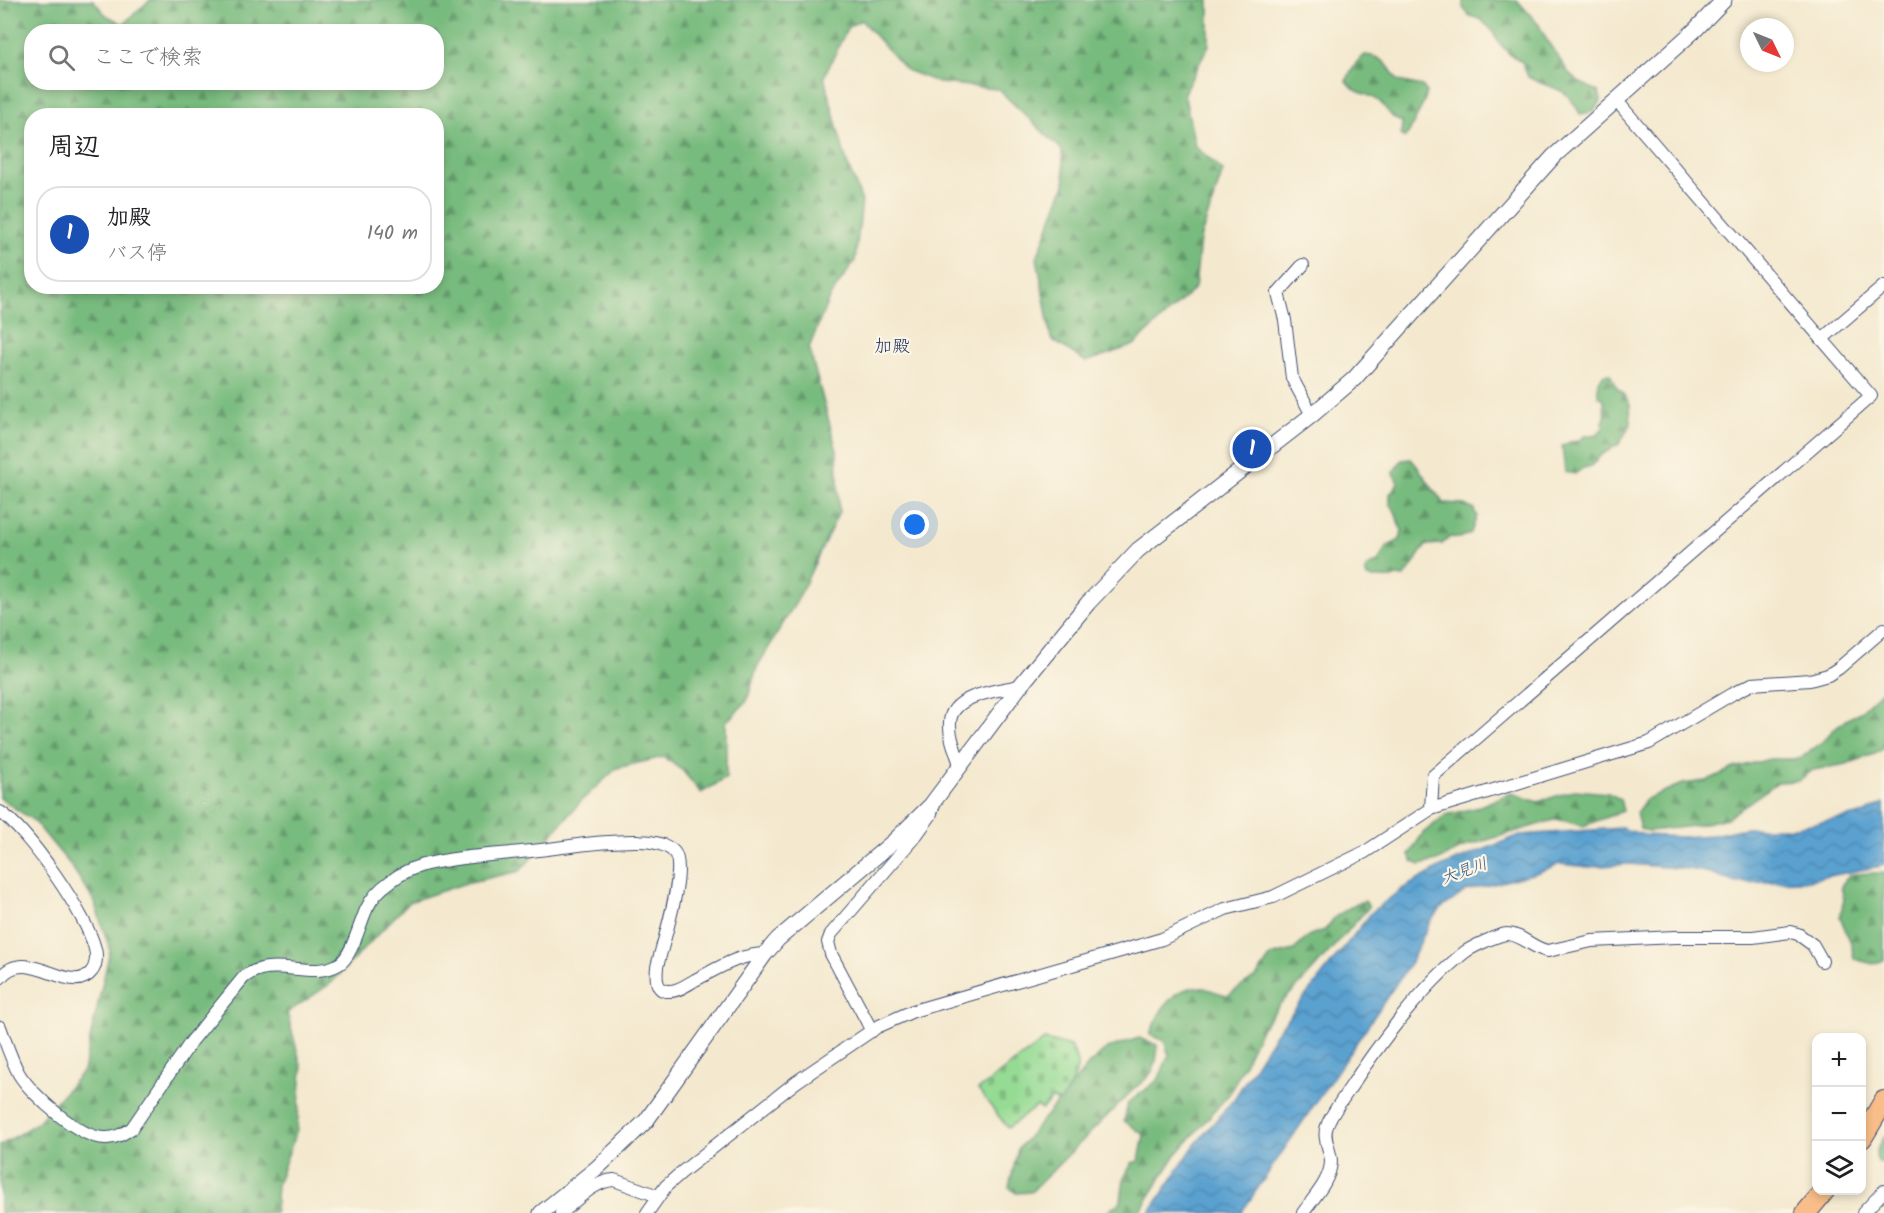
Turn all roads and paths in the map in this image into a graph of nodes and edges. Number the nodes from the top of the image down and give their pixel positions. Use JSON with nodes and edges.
{"nodes":[{"id":1,"x":1724,"y":0,"type":"edge"},
{"id":2,"x":1616,"y":100,"type":"junction"},
{"id":3,"x":1303,"y":265,"type":"dead end"},
{"id":4,"x":1884,"y":285,"type":"edge"},
{"id":5,"x":1822,"y":339,"type":"junction"},
{"id":6,"x":1312,"y":415,"type":"junction"},
{"id":7,"x":1884,"y":629,"type":"edge"},
{"id":8,"x":1020,"y":686,"type":"junction"},
{"id":9,"x":960,"y":764,"type":"junction"},
{"id":10,"x":935,"y":800,"type":"junction"},
{"id":11,"x":1431,"y":809,"type":"junction"},
{"id":12,"x":0,"y":812,"type":"edge"},
{"id":13,"x":765,"y":954,"type":"junction"},
{"id":14,"x":1821,"y":961,"type":"dead end"},
{"id":15,"x":0,"y":978,"type":"edge"},
{"id":16,"x":0,"y":1027,"type":"edge"},
{"id":17,"x":872,"y":1031,"type":"junction"},
{"id":18,"x":1884,"y":1101,"type":"edge"},
{"id":19,"x":1866,"y":1131,"type":"edge"},
{"id":20,"x":1884,"y":1191,"type":"edge"},
{"id":21,"x":1822,"y":1195,"type":"edge"},
{"id":22,"x":658,"y":1196,"type":"junction"},
{"id":23,"x":541,"y":1213,"type":"edge"},
{"id":24,"x":561,"y":1213,"type":"edge"},
{"id":25,"x":646,"y":1213,"type":"edge"},
{"id":26,"x":1303,"y":1213,"type":"edge"},
{"id":27,"x":1806,"y":1213,"type":"edge"},
{"id":28,"x":1863,"y":1213,"type":"edge"}],
"edges":[{"from":1,"to":2,"type":"street"},
{"from":2,"to":5,"type":"street"},
{"from":2,"to":6,"type":"street"},
{"from":3,"to":6,"type":"street"},
{"from":4,"to":5,"type":"street"},
{"from":5,"to":11,"type":"street"},
{"from":6,"to":8,"type":"street"},
{"from":7,"to":11,"type":"street"},
{"from":8,"to":9,"type":"street"},
{"from":8,"to":9,"type":"street"},
{"from":9,"to":10,"type":"street"},
{"from":10,"to":13,"type":"street"},
{"from":10,"to":17,"type":"street"},
{"from":11,"to":17,"type":"street"},
{"from":12,"to":15,"type":"street"},
{"from":13,"to":16,"type":"street"},
{"from":13,"to":23,"type":"street"},
{"from":14,"to":26,"type":"street"},
{"from":17,"to":22,"type":"street"},
{"from":18,"to":19,"type":"main road"},
{"from":20,"to":28,"type":"street"},
{"from":21,"to":27,"type":"main road"},
{"from":22,"to":24,"type":"street"},
{"from":22,"to":25,"type":"street"}]}
